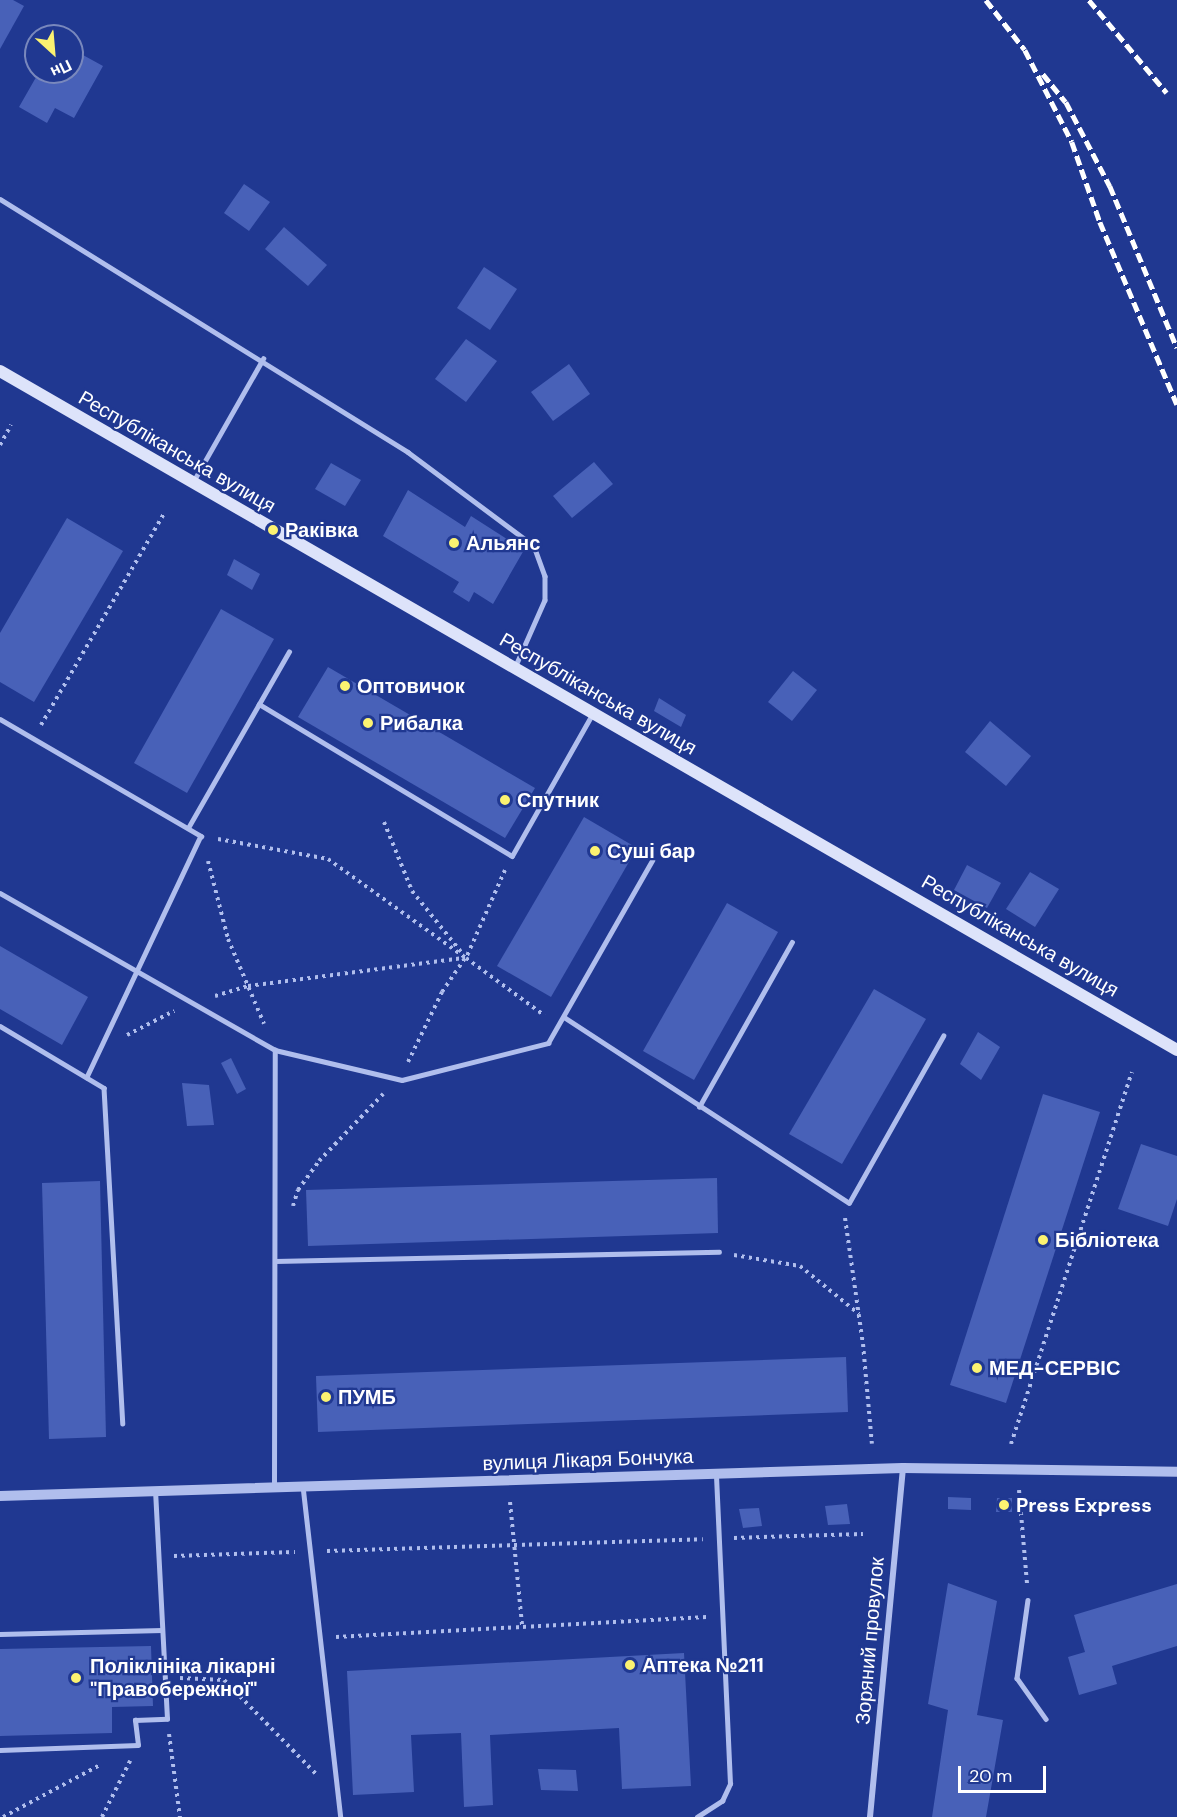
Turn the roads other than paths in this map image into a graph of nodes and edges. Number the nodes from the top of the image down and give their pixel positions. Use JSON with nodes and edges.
{"nodes":[{"id":1,"x":0,"y":199,"type":"edge"},
{"id":2,"x":263,"y":359,"type":"junction"},
{"id":3,"x":0,"y":371,"type":"edge"},
{"id":4,"x":192,"y":484,"type":"junction"},
{"id":5,"x":289,"y":652,"type":"dead end"},
{"id":6,"x":515,"y":669,"type":"junction"},
{"id":7,"x":259,"y":704,"type":"junction"},
{"id":8,"x":593,"y":713,"type":"junction"},
{"id":9,"x":0,"y":719,"type":"edge"},
{"id":10,"x":188,"y":828,"type":"junction"},
{"id":11,"x":652,"y":861,"type":"dead end"},
{"id":12,"x":0,"y":893,"type":"edge"},
{"id":13,"x":792,"y":942,"type":"dead end"},
{"id":14,"x":137,"y":972,"type":"junction"},
{"id":15,"x":564,"y":1017,"type":"junction"},
{"id":16,"x":0,"y":1026,"type":"edge"},
{"id":17,"x":943,"y":1036,"type":"dead end"},
{"id":18,"x":275,"y":1050,"type":"junction"},
{"id":19,"x":1177,"y":1050,"type":"edge"},
{"id":20,"x":87,"y":1077,"type":"junction"},
{"id":21,"x":699,"y":1107,"type":"junction"},
{"id":22,"x":719,"y":1252,"type":"road end"},
{"id":23,"x":275,"y":1261,"type":"junction"},
{"id":24,"x":123,"y":1423,"type":"dead end"},
{"id":25,"x":903,"y":1468,"type":"junction"},
{"id":26,"x":1177,"y":1472,"type":"edge"},
{"id":27,"x":716,"y":1474,"type":"junction"},
{"id":28,"x":303,"y":1486,"type":"junction"},
{"id":29,"x":274,"y":1487,"type":"junction"},
{"id":30,"x":155,"y":1492,"type":"junction"},
{"id":31,"x":0,"y":1496,"type":"edge"},
{"id":32,"x":1028,"y":1600,"type":"road end"},
{"id":33,"x":162,"y":1630,"type":"junction"},
{"id":34,"x":0,"y":1634,"type":"edge"},
{"id":35,"x":1046,"y":1719,"type":"dead end"},
{"id":36,"x":0,"y":1750,"type":"edge"},
{"id":37,"x":341,"y":1817,"type":"edge"},
{"id":38,"x":697,"y":1817,"type":"edge"},
{"id":39,"x":870,"y":1817,"type":"edge"}],
"edges":[{"from":1,"to":2,"type":"lane"},
{"from":2,"to":4,"type":"lane"},
{"from":2,"to":6,"type":"lane"},
{"from":3,"to":4,"type":"main road","name":"Республіканська вулиця"},
{"from":4,"to":6,"type":"main road","name":"Республіканська вулиця"},
{"from":5,"to":7,"type":"lane"},
{"from":6,"to":8,"type":"main road","name":"Республіканська вулиця"},
{"from":7,"to":8,"type":"lane"},
{"from":7,"to":10,"type":"lane"},
{"from":8,"to":19,"type":"main road","name":"Республіканська вулиця"},
{"from":9,"to":10,"type":"lane"},
{"from":10,"to":14,"type":"lane"},
{"from":11,"to":15,"type":"lane"},
{"from":12,"to":14,"type":"lane"},
{"from":13,"to":21,"type":"lane"},
{"from":14,"to":18,"type":"lane"},
{"from":14,"to":20,"type":"lane"},
{"from":15,"to":18,"type":"lane"},
{"from":15,"to":21,"type":"lane"},
{"from":16,"to":20,"type":"lane"},
{"from":17,"to":21,"type":"lane"},
{"from":18,"to":23,"type":"lane"},
{"from":20,"to":24,"type":"lane"},
{"from":22,"to":23,"type":"lane"},
{"from":23,"to":29,"type":"lane"},
{"from":25,"to":26,"type":"street","name":"вулиця Лікаря Бончука"},
{"from":25,"to":27,"type":"street","name":"вулиця Лікаря Бончука"},
{"from":25,"to":39,"type":"street","name":"Зоряний провулок"},
{"from":27,"to":28,"type":"street","name":"вулиця Лікаря Бончука"},
{"from":27,"to":38,"type":"lane"},
{"from":28,"to":29,"type":"street","name":"вулиця Лікаря Бончука"},
{"from":28,"to":37,"type":"lane"},
{"from":29,"to":30,"type":"street","name":"вулиця Лікаря Бончука"},
{"from":30,"to":31,"type":"street","name":"вулиця Лікаря Бончука"},
{"from":30,"to":33,"type":"lane"},
{"from":32,"to":35,"type":"lane"},
{"from":33,"to":34,"type":"lane"},
{"from":33,"to":36,"type":"lane"}]}
